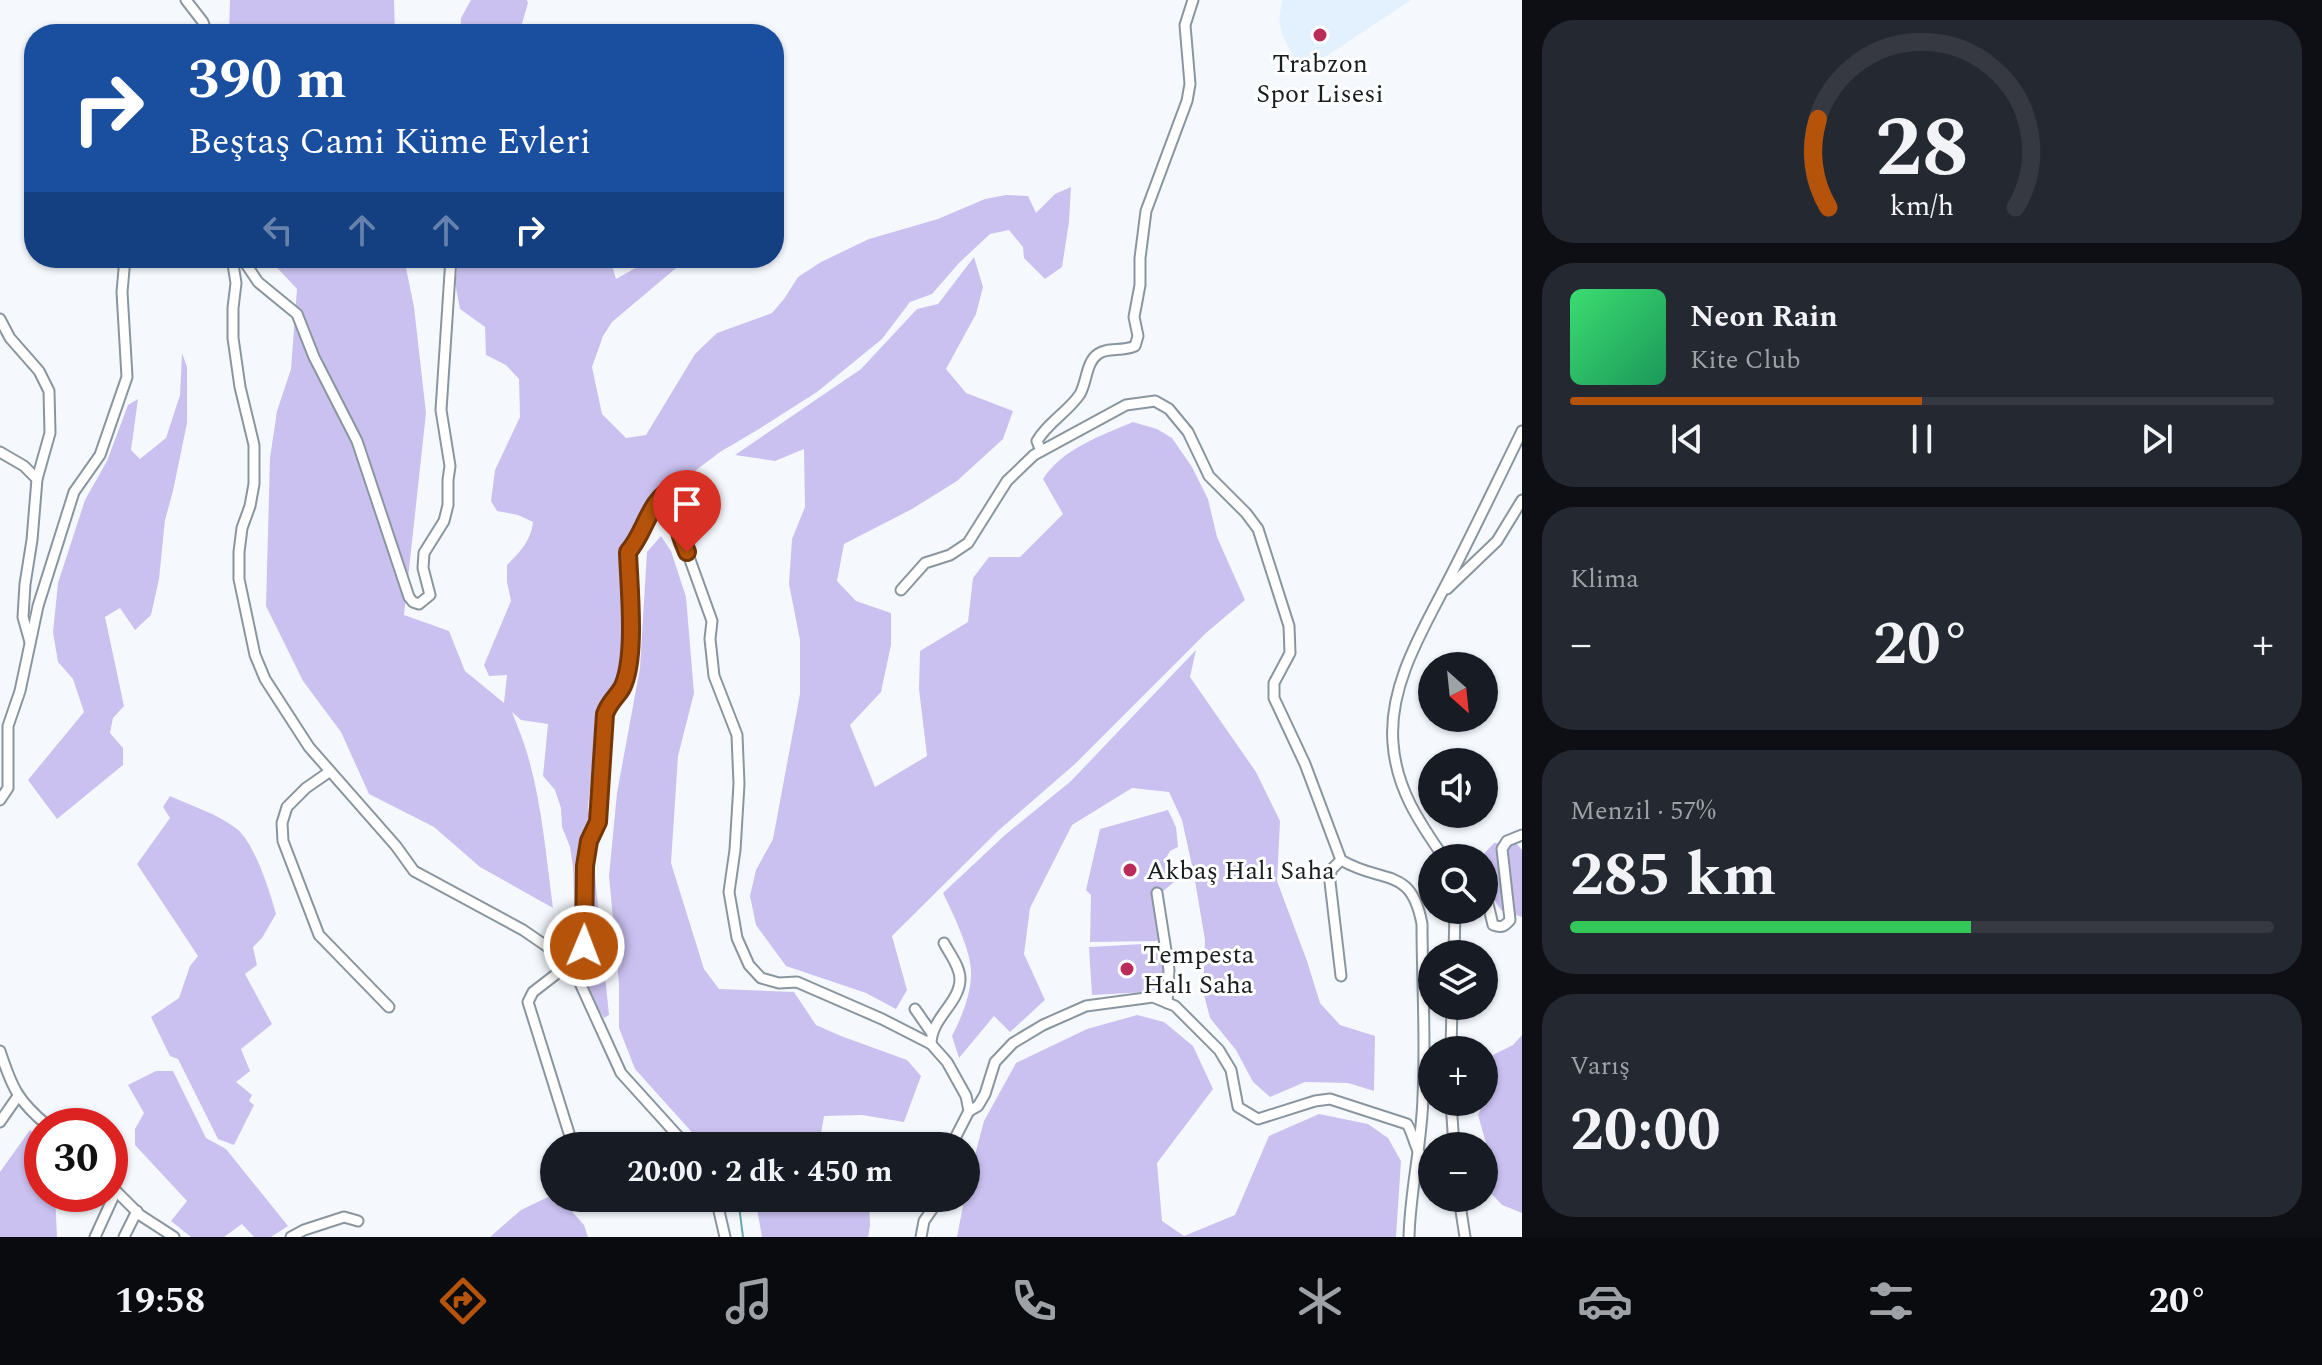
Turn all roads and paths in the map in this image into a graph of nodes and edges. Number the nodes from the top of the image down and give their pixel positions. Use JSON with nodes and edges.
{"nodes":[{"id":1,"x":186,"y":0,"type":"edge"},
{"id":2,"x":1193,"y":0,"type":"edge"},
{"id":3,"x":204,"y":24,"type":"edge"},
{"id":4,"x":124,"y":268,"type":"edge"},
{"id":5,"x":234,"y":268,"type":"edge"},
{"id":6,"x":249,"y":268,"type":"edge"},
{"id":7,"x":450,"y":268,"type":"edge"},
{"id":8,"x":0,"y":319,"type":"edge"},
{"id":9,"x":1522,"y":431,"type":"edge"},
{"id":10,"x":1041,"y":451,"type":"junction"},
{"id":11,"x":0,"y":452,"type":"edge"},
{"id":12,"x":37,"y":479,"type":"junction"},
{"id":13,"x":1522,"y":500,"type":"edge"},
{"id":14,"x":901,"y":590,"type":"dead end"},
{"id":15,"x":1442,"y":594,"type":"junction"},
{"id":16,"x":30,"y":642,"type":"junction"},
{"id":17,"x":329,"y":772,"type":"junction"},
{"id":18,"x":0,"y":800,"type":"edge"},
{"id":19,"x":1522,"y":835,"type":"edge"},
{"id":20,"x":1435,"y":844,"type":"edge"},
{"id":21,"x":1341,"y":860,"type":"junction"},
{"id":22,"x":1157,"y":893,"type":"dead end"},
{"id":23,"x":1493,"y":924,"type":"edge"},
{"id":24,"x":944,"y":943,"type":"dead end"},
{"id":25,"x":571,"y":967,"type":"junction"},
{"id":26,"x":1341,"y":976,"type":"dead end"},
{"id":27,"x":1167,"y":1003,"type":"junction"},
{"id":28,"x":389,"y":1007,"type":"dead end"},
{"id":29,"x":915,"y":1009,"type":"dead end"},
{"id":30,"x":931,"y":1032,"type":"junction"},
{"id":31,"x":931,"y":1044,"type":"junction"},
{"id":32,"x":0,"y":1051,"type":"edge"},
{"id":33,"x":18,"y":1096,"type":"junction"},
{"id":34,"x":27,"y":1108,"type":"edge"},
{"id":35,"x":969,"y":1111,"type":"junction"},
{"id":36,"x":0,"y":1122,"type":"edge"},
{"id":37,"x":568,"y":1132,"type":"edge"},
{"id":38,"x":674,"y":1132,"type":"edge"},
{"id":39,"x":958,"y":1132,"type":"edge"},
{"id":40,"x":1420,"y":1132,"type":"edge"},
{"id":41,"x":1418,"y":1150,"type":"edge"},
{"id":42,"x":1418,"y":1159,"type":"edge"},
{"id":43,"x":128,"y":1202,"type":"edge"},
{"id":44,"x":137,"y":1211,"type":"junction"},
{"id":45,"x":104,"y":1212,"type":"edge"},
{"id":46,"x":719,"y":1212,"type":"edge"},
{"id":47,"x":930,"y":1212,"type":"edge"},
{"id":48,"x":1461,"y":1212,"type":"edge"},
{"id":49,"x":358,"y":1221,"type":"dead end"},
{"id":50,"x":95,"y":1237,"type":"edge"},
{"id":51,"x":124,"y":1237,"type":"edge"},
{"id":52,"x":174,"y":1237,"type":"edge"},
{"id":53,"x":291,"y":1237,"type":"edge"},
{"id":54,"x":725,"y":1237,"type":"edge"},
{"id":55,"x":921,"y":1237,"type":"edge"},
{"id":56,"x":1409,"y":1237,"type":"edge"},
{"id":57,"x":1465,"y":1237,"type":"edge"}],
"edges":[{"from":1,"to":3,"type":"street"},
{"from":2,"to":10,"type":"street"},
{"from":4,"to":16,"type":"street"},
{"from":5,"to":17,"type":"street"},
{"from":6,"to":7,"type":"street"},
{"from":8,"to":12,"type":"street"},
{"from":9,"to":15,"type":"street"},
{"from":10,"to":14,"type":"street"},
{"from":10,"to":21,"type":"street"},
{"from":11,"to":12,"type":"street"},
{"from":12,"to":16,"type":"street"},
{"from":13,"to":15,"type":"street"},
{"from":15,"to":20,"type":"street"},
{"from":16,"to":18,"type":"street"},
{"from":17,"to":25,"type":"street"},
{"from":17,"to":28,"type":"street"},
{"from":19,"to":23,"type":"street"},
{"from":21,"to":26,"type":"street"},
{"from":21,"to":40,"type":"street"},
{"from":22,"to":27,"type":"street"},
{"from":24,"to":30,"type":"street"},
{"from":25,"to":31,"type":"street"},
{"from":25,"to":37,"type":"street"},
{"from":25,"to":38,"type":"street"},
{"from":27,"to":35,"type":"street"},
{"from":27,"to":41,"type":"street"},
{"from":29,"to":30,"type":"street"},
{"from":30,"to":31,"type":"street"},
{"from":31,"to":35,"type":"street"},
{"from":32,"to":33,"type":"street"},
{"from":33,"to":34,"type":"street"},
{"from":33,"to":36,"type":"street"},
{"from":35,"to":39,"type":"street"},
{"from":42,"to":56,"type":"street"},
{"from":43,"to":44,"type":"street"},
{"from":44,"to":51,"type":"street"},
{"from":44,"to":52,"type":"street"},
{"from":45,"to":50,"type":"street"},
{"from":46,"to":54,"type":"street"},
{"from":47,"to":55,"type":"street"},
{"from":48,"to":57,"type":"street"},
{"from":49,"to":53,"type":"street"}]}
